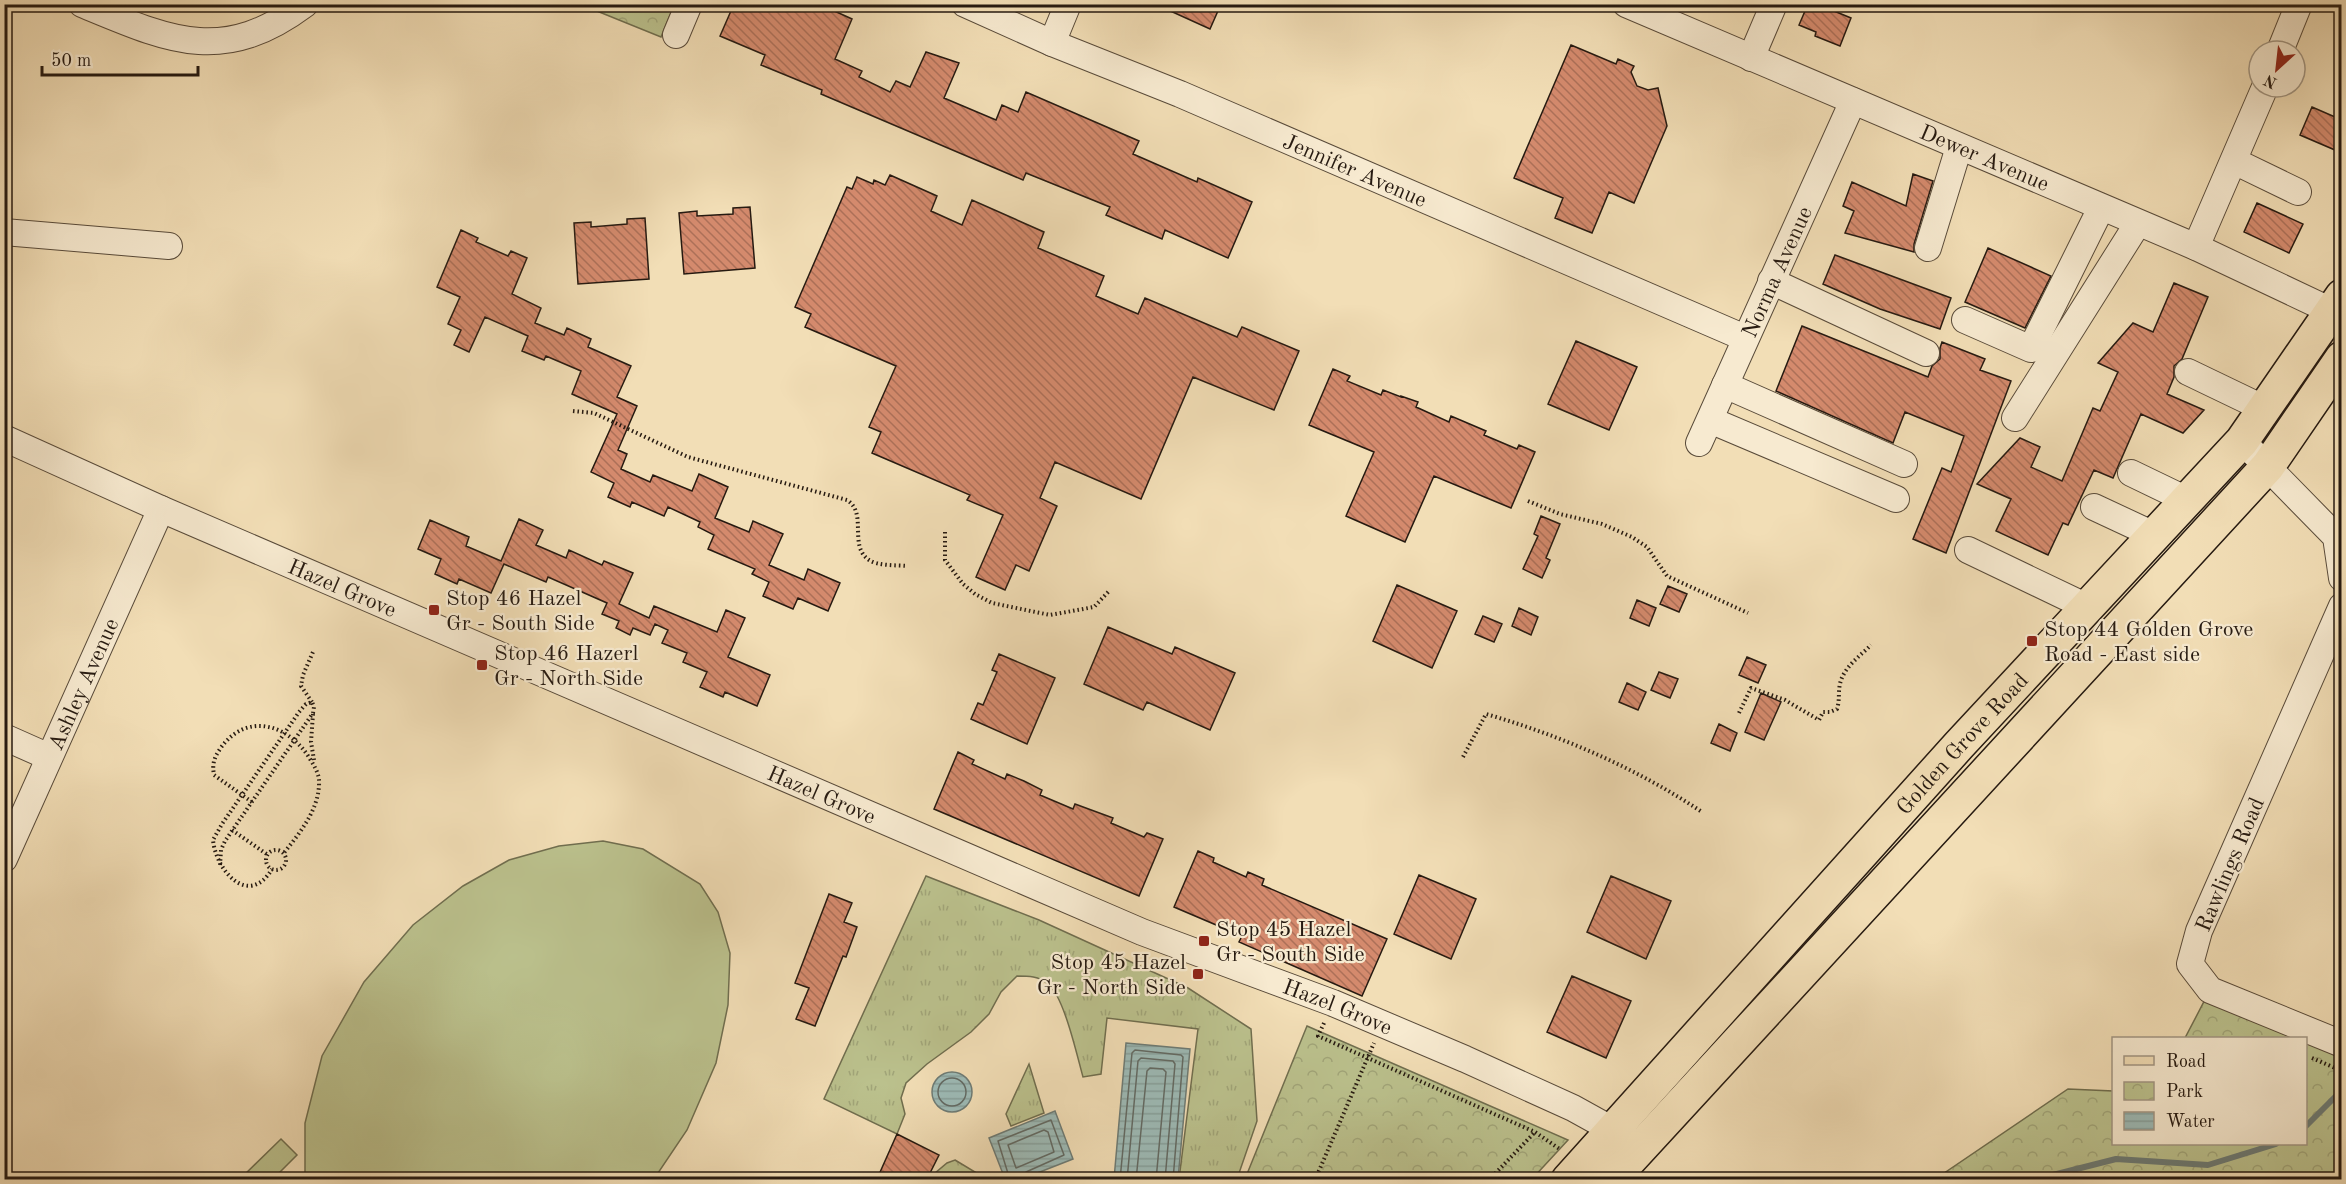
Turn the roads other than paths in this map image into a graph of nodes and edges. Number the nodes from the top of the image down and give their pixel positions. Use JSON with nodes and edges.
{"nodes":[{"id":1,"x":82,"y":4,"type":"edge"},
{"id":2,"x":306,"y":4,"type":"edge"},
{"id":3,"x":689,"y":4,"type":"edge"},
{"id":4,"x":965,"y":4,"type":"edge"},
{"id":5,"x":1068,"y":4,"type":"edge"},
{"id":6,"x":1626,"y":4,"type":"edge"},
{"id":7,"x":1774,"y":4,"type":"edge"},
{"id":8,"x":2299,"y":4,"type":"edge"},
{"id":9,"x":676,"y":35,"type":"dead end"},
{"id":10,"x":2285,"y":39,"type":"edge"},
{"id":11,"x":1052,"y":42,"type":"junction"},
{"id":12,"x":1751,"y":58,"type":"junction"},
{"id":13,"x":2260,"y":99,"type":"edge"},
{"id":14,"x":1853,"y":101,"type":"junction"},
{"id":15,"x":1959,"y":147,"type":"junction"},
{"id":16,"x":2234,"y":161,"type":"junction"},
{"id":17,"x":2298,"y":192,"type":"dead end"},
{"id":18,"x":2101,"y":208,"type":"junction"},
{"id":19,"x":2138,"y":223,"type":"junction"},
{"id":20,"x":4,"y":232,"type":"edge"},
{"id":21,"x":169,"y":246,"type":"dead end"},
{"id":22,"x":2196,"y":247,"type":"junction"},
{"id":23,"x":1928,"y":248,"type":"dead end"},
{"id":24,"x":1772,"y":281,"type":"junction"},
{"id":25,"x":2338,"y":307,"type":"edge"},
{"id":26,"x":1965,"y":320,"type":"dead end"},
{"id":27,"x":1745,"y":338,"type":"junction"},
{"id":28,"x":1926,"y":352,"type":"dead end"},
{"id":29,"x":2342,"y":358,"type":"edge"},
{"id":30,"x":2188,"y":372,"type":"dead end"},
{"id":31,"x":1725,"y":385,"type":"junction"},
{"id":32,"x":2265,"y":409,"type":"junction"},
{"id":33,"x":2015,"y":417,"type":"dead end"},
{"id":34,"x":1710,"y":420,"type":"junction"},
{"id":35,"x":4,"y":438,"type":"edge"},
{"id":36,"x":2242,"y":441,"type":"junction"},
{"id":37,"x":1699,"y":443,"type":"dead end"},
{"id":38,"x":1904,"y":464,"type":"dead end"},
{"id":39,"x":2268,"y":466,"type":"junction"},
{"id":40,"x":2131,"y":473,"type":"dead end"},
{"id":41,"x":1896,"y":499,"type":"dead end"},
{"id":42,"x":2187,"y":500,"type":"junction"},
{"id":43,"x":2094,"y":507,"type":"dead end"},
{"id":44,"x":161,"y":509,"type":"junction"},
{"id":45,"x":2154,"y":535,"type":"junction"},
{"id":46,"x":1968,"y":550,"type":"dead end"},
{"id":47,"x":2342,"y":578,"type":"edge"},
{"id":48,"x":2342,"y":606,"type":"edge"},
{"id":49,"x":2088,"y":607,"type":"junction"},
{"id":50,"x":4,"y":737,"type":"edge"},
{"id":51,"x":49,"y":757,"type":"junction"},
{"id":52,"x":4,"y":859,"type":"edge"},
{"id":53,"x":2342,"y":1044,"type":"edge"},
{"id":54,"x":1628,"y":1138,"type":"junction"},
{"id":55,"x":1575,"y":1172,"type":"edge"},
{"id":56,"x":1611,"y":1179,"type":"edge"}],
"edges":[{"from":1,"to":2,"type":"street"},
{"from":3,"to":9,"type":"street"},
{"from":4,"to":11,"type":"street","name":"Jennifer Avenue"},
{"from":5,"to":11,"type":"street"},
{"from":6,"to":12,"type":"street","name":"Dewer Avenue"},
{"from":7,"to":12,"type":"street"},
{"from":8,"to":10,"type":"street"},
{"from":11,"to":27,"type":"street","name":"Jennifer Avenue"},
{"from":12,"to":14,"type":"street","name":"Dewer Avenue"},
{"from":13,"to":16,"type":"street"},
{"from":14,"to":15,"type":"street","name":"Dewer Avenue"},
{"from":14,"to":24,"type":"street","name":"Norma Avenue"},
{"from":15,"to":18,"type":"street","name":"Dewer Avenue"},
{"from":15,"to":23,"type":"street"},
{"from":16,"to":17,"type":"street"},
{"from":16,"to":22,"type":"street"},
{"from":18,"to":19,"type":"street","name":"Dewer Avenue"},
{"from":18,"to":26,"type":"street"},
{"from":19,"to":22,"type":"street","name":"Dewer Avenue"},
{"from":19,"to":33,"type":"street"},
{"from":20,"to":21,"type":"street"},
{"from":22,"to":25,"type":"street","name":"Dewer Avenue"},
{"from":24,"to":27,"type":"street","name":"Norma Avenue"},
{"from":24,"to":28,"type":"street"},
{"from":25,"to":32,"type":"main road","name":"Golden Grove Road"},
{"from":27,"to":31,"type":"street","name":"Norma Avenue"},
{"from":29,"to":39,"type":"main road","name":"Golden Grove Road"},
{"from":30,"to":32,"type":"street"},
{"from":31,"to":34,"type":"street","name":"Norma Avenue"},
{"from":31,"to":38,"type":"street"},
{"from":32,"to":36,"type":"main road","name":"Golden Grove Road"},
{"from":34,"to":37,"type":"street","name":"Norma Avenue"},
{"from":34,"to":41,"type":"street"},
{"from":35,"to":44,"type":"street","name":"Hazel Grove"},
{"from":36,"to":39,"type":"street"},
{"from":36,"to":42,"type":"main road","name":"Golden Grove Road"},
{"from":39,"to":47,"type":"street"},
{"from":39,"to":54,"type":"main road","name":"Golden Grove Road"},
{"from":40,"to":42,"type":"street"},
{"from":42,"to":45,"type":"main road","name":"Golden Grove Road"},
{"from":43,"to":45,"type":"street"},
{"from":44,"to":51,"type":"street","name":"Ashley Avenue"},
{"from":44,"to":54,"type":"street","name":"Hazel Grove"},
{"from":45,"to":49,"type":"main road","name":"Golden Grove Road"},
{"from":46,"to":49,"type":"street"},
{"from":48,"to":53,"type":"street","name":"Rawlings Road"},
{"from":49,"to":54,"type":"main road","name":"Golden Grove Road"},
{"from":50,"to":51,"type":"street"},
{"from":51,"to":52,"type":"street","name":"Ashley Avenue"},
{"from":54,"to":55,"type":"main road","name":"Golden Grove Road"},
{"from":54,"to":56,"type":"main road","name":"Golden Grove Road"}]}
